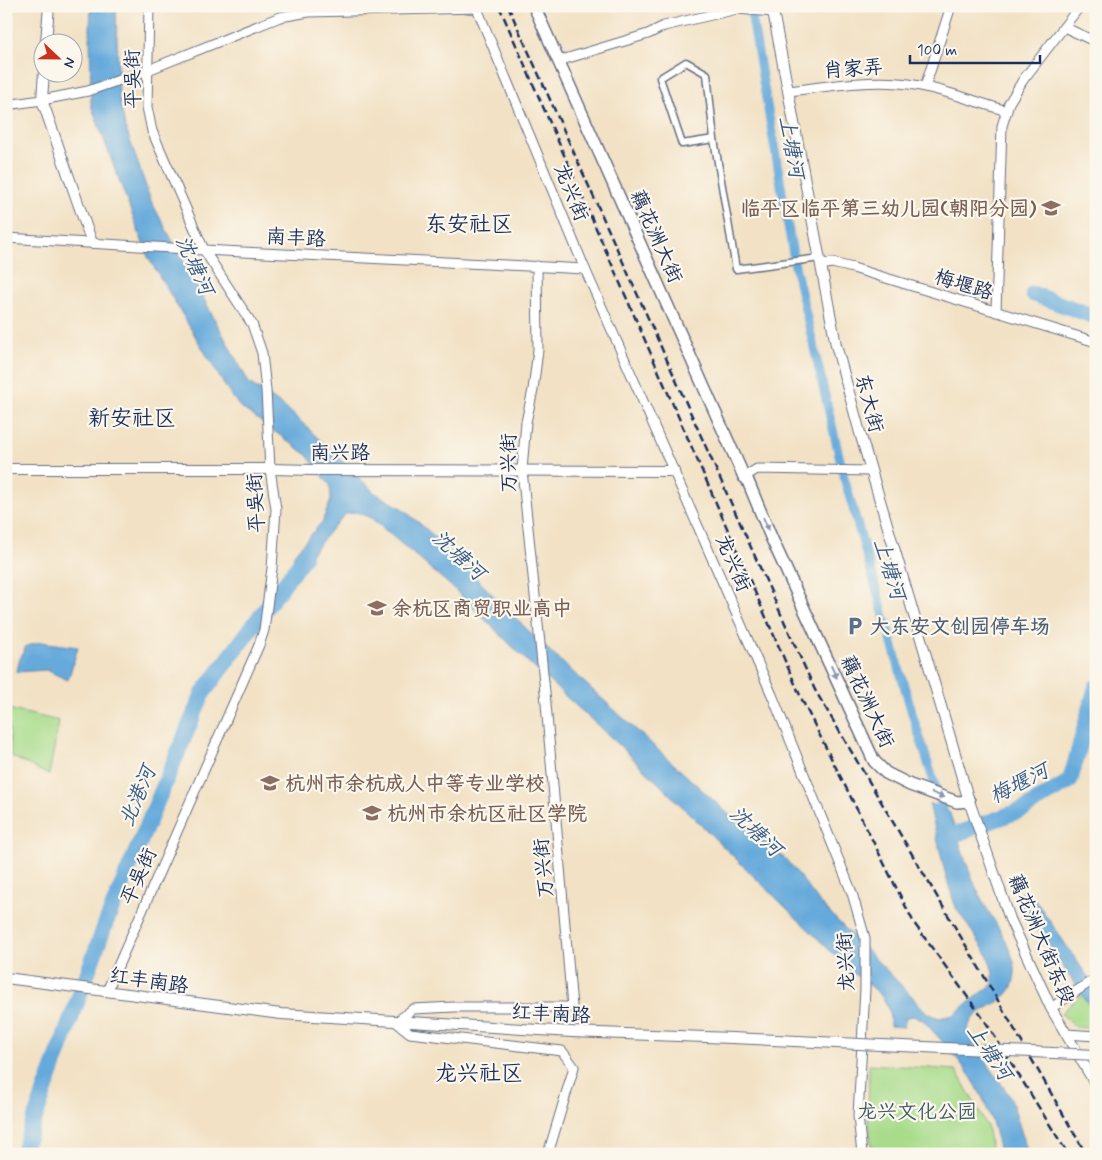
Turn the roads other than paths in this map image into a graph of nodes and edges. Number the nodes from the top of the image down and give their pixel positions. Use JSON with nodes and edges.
{"nodes":[{"id":1,"x":49,"y":6,"type":"edge"},
{"id":2,"x":149,"y":6,"type":"edge"},
{"id":3,"x":534,"y":6,"type":"edge"},
{"id":4,"x":542,"y":6,"type":"edge"},
{"id":5,"x":951,"y":6,"type":"edge"},
{"id":6,"x":1080,"y":6,"type":"edge"},
{"id":7,"x":477,"y":7,"type":"edge"},
{"id":8,"x":773,"y":9,"type":"edge"},
{"id":9,"x":1064,"y":27,"type":"junction"},
{"id":10,"x":47,"y":32,"type":"edge"},
{"id":11,"x":1096,"y":42,"type":"edge"},
{"id":12,"x":565,"y":59,"type":"junction"},
{"id":13,"x":148,"y":70,"type":"junction"},
{"id":14,"x":43,"y":82,"type":"edge"},
{"id":15,"x":925,"y":88,"type":"junction"},
{"id":16,"x":788,"y":91,"type":"junction"},
{"id":17,"x":42,"y":100,"type":"junction"},
{"id":18,"x":6,"y":105,"type":"edge"},
{"id":19,"x":1007,"y":111,"type":"junction"},
{"id":20,"x":714,"y":139,"type":"junction"},
{"id":21,"x":6,"y":238,"type":"edge"},
{"id":22,"x":92,"y":243,"type":"junction"},
{"id":23,"x":204,"y":250,"type":"junction"},
{"id":24,"x":818,"y":261,"type":"junction"},
{"id":25,"x":536,"y":266,"type":"junction"},
{"id":26,"x":585,"y":269,"type":"junction"},
{"id":27,"x":996,"y":312,"type":"junction"},
{"id":28,"x":1096,"y":342,"type":"edge"},
{"id":29,"x":270,"y":468,"type":"junction"},
{"id":30,"x":6,"y":470,"type":"edge"},
{"id":31,"x":522,"y":470,"type":"junction"},
{"id":32,"x":871,"y":470,"type":"junction"},
{"id":33,"x":674,"y":471,"type":"junction"},
{"id":34,"x":746,"y":477,"type":"junction"},
{"id":35,"x":970,"y":801,"type":"junction"},
{"id":36,"x":6,"y":978,"type":"edge"},
{"id":37,"x":1096,"y":978,"type":"edge"},
{"id":38,"x":107,"y":991,"type":"junction"},
{"id":39,"x":1051,"y":1008,"type":"junction"},
{"id":40,"x":396,"y":1022,"type":"junction"},
{"id":41,"x":1066,"y":1034,"type":"junction"},
{"id":42,"x":1096,"y":1036,"type":"edge"},
{"id":43,"x":1096,"y":1055,"type":"edge"},
{"id":44,"x":1096,"y":1085,"type":"edge"},
{"id":45,"x":548,"y":1154,"type":"edge"},
{"id":46,"x":862,"y":1154,"type":"edge"}],
"edges":[{"from":1,"to":10,"type":"street"},
{"from":2,"to":13,"type":"street","name":"平吴街"},
{"from":3,"to":34,"type":"main road","name":"藕花洲大街"},
{"from":4,"to":12,"type":"main road","name":"藕花洲大街"},
{"from":5,"to":15,"type":"street"},
{"from":6,"to":9,"type":"street"},
{"from":7,"to":13,"type":"street"},
{"from":7,"to":26,"type":"street","name":"龙兴街"},
{"from":8,"to":12,"type":"street"},
{"from":8,"to":16,"type":"street","name":"东大街"},
{"from":9,"to":11,"type":"street"},
{"from":9,"to":19,"type":"street"},
{"from":12,"to":34,"type":"main road","name":"藕花洲大街"},
{"from":13,"to":17,"type":"street"},
{"from":13,"to":23,"type":"street","name":"平吴街"},
{"from":14,"to":17,"type":"street"},
{"from":15,"to":16,"type":"street","name":"肖家弄"},
{"from":15,"to":19,"type":"street","name":"肖家弄"},
{"from":16,"to":24,"type":"street","name":"东大街"},
{"from":17,"to":18,"type":"street"},
{"from":17,"to":22,"type":"street"},
{"from":19,"to":27,"type":"street"},
{"from":20,"to":20,"type":"street"},
{"from":20,"to":24,"type":"street"},
{"from":21,"to":22,"type":"street","name":"南丰路"},
{"from":22,"to":23,"type":"street","name":"南丰路"},
{"from":23,"to":25,"type":"street","name":"南丰路"},
{"from":23,"to":29,"type":"street","name":"平吴街"},
{"from":24,"to":27,"type":"street","name":"梅堰路"},
{"from":24,"to":32,"type":"street","name":"东大街"},
{"from":25,"to":26,"type":"street","name":"南丰路"},
{"from":25,"to":31,"type":"street","name":"万兴街"},
{"from":26,"to":33,"type":"street","name":"龙兴街"},
{"from":27,"to":28,"type":"street","name":"梅堰路"},
{"from":29,"to":30,"type":"street","name":"南兴路"},
{"from":29,"to":31,"type":"street","name":"南兴路"},
{"from":29,"to":38,"type":"street","name":"平吴街"},
{"from":31,"to":33,"type":"street","name":"南兴路"},
{"from":31,"to":40,"type":"street","name":"万兴街"},
{"from":32,"to":34,"type":"street"},
{"from":32,"to":35,"type":"street","name":"东大街"},
{"from":33,"to":46,"type":"street","name":"龙兴街"},
{"from":34,"to":35,"type":"main road","name":"藕花洲大街","one_way":true},
{"from":35,"to":39,"type":"street","name":"藕花洲大街东段"},
{"from":36,"to":38,"type":"street","name":"红丰南路"},
{"from":37,"to":39,"type":"street"},
{"from":38,"to":40,"type":"street","name":"红丰南路"},
{"from":39,"to":41,"type":"street","name":"藕花洲大街东段"},
{"from":40,"to":43,"type":"street","name":"红丰南路","bridge":true},
{"from":40,"to":45,"type":"street"},
{"from":41,"to":42,"type":"street"},
{"from":41,"to":44,"type":"street","name":"藕花洲大街东段"}]}
